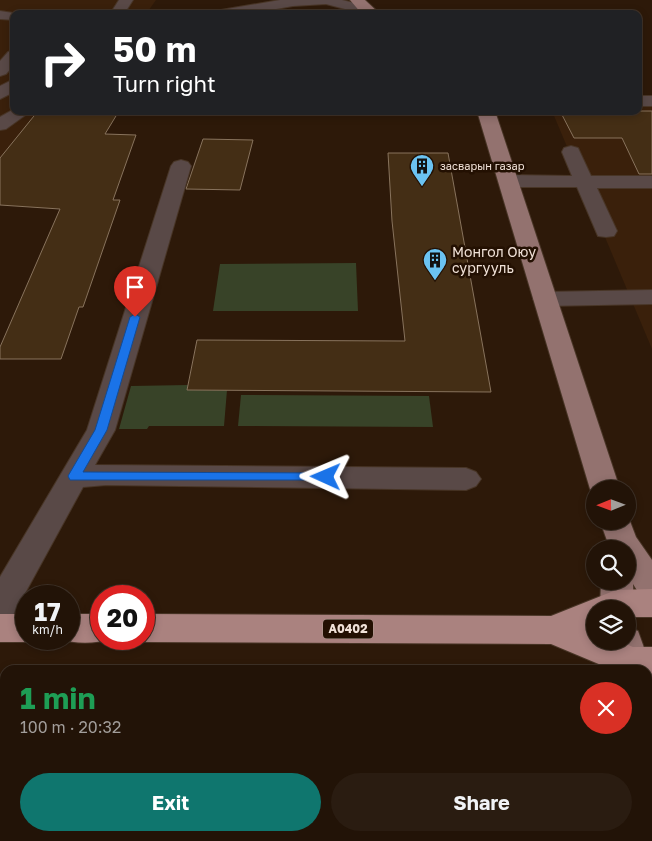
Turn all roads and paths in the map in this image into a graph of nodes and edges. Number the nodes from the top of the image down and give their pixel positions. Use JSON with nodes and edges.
{"nodes":[{"id":1,"x":327,"y":0,"type":"edge"},
{"id":2,"x":294,"y":1,"type":"edge"},
{"id":3,"x":366,"y":8,"type":"edge"},
{"id":4,"x":243,"y":10,"type":"edge"},
{"id":5,"x":10,"y":60,"type":"edge"},
{"id":6,"x":0,"y":71,"type":"edge"},
{"id":7,"x":15,"y":115,"type":"edge"},
{"id":8,"x":487,"y":115,"type":"edge"},
{"id":9,"x":0,"y":124,"type":"edge"},
{"id":10,"x":571,"y":152,"type":"dead end"},
{"id":11,"x":181,"y":166,"type":"dead end"},
{"id":12,"x":508,"y":180,"type":"junction"},
{"id":13,"x":584,"y":181,"type":"junction"},
{"id":14,"x":652,"y":182,"type":"edge"},
{"id":15,"x":606,"y":231,"type":"dead end"},
{"id":16,"x":652,"y":297,"type":"edge"},
{"id":17,"x":545,"y":299,"type":"junction"},
{"id":18,"x":74,"y":476,"type":"junction"},
{"id":19,"x":466,"y":479,"type":"dead end"},
{"id":20,"x":602,"y":480,"type":"edge"},
{"id":21,"x":636,"y":563,"type":"edge"},
{"id":22,"x":652,"y":586,"type":"edge"},
{"id":23,"x":636,"y":603,"type":"edge"},
{"id":24,"x":652,"y":603,"type":"edge"},
{"id":25,"x":0,"y":607,"type":"edge"},
{"id":26,"x":586,"y":614,"type":"edge"},
{"id":27,"x":0,"y":628,"type":"edge"},
{"id":28,"x":15,"y":628,"type":"edge"},
{"id":29,"x":155,"y":628,"type":"edge"},
{"id":30,"x":553,"y":630,"type":"junction"},
{"id":31,"x":636,"y":659,"type":"edge"}],
"edges":[{"from":1,"to":2,"type":"street"},
{"from":1,"to":3,"type":"street"},
{"from":2,"to":4,"type":"street"},
{"from":5,"to":6,"type":"street"},
{"from":7,"to":9,"type":"street"},
{"from":8,"to":12,"type":"main road"},
{"from":10,"to":13,"type":"street"},
{"from":11,"to":18,"type":"street"},
{"from":12,"to":13,"type":"street"},
{"from":12,"to":17,"type":"main road"},
{"from":13,"to":14,"type":"street"},
{"from":13,"to":15,"type":"street"},
{"from":16,"to":17,"type":"street"},
{"from":17,"to":20,"type":"main road"},
{"from":18,"to":19,"type":"street"},
{"from":18,"to":25,"type":"street"},
{"from":21,"to":22,"type":"main road"},
{"from":23,"to":24,"type":"highway"},
{"from":26,"to":30,"type":"highway"},
{"from":27,"to":28,"type":"highway"},
{"from":29,"to":30,"type":"highway","number":"A0402"},
{"from":30,"to":31,"type":"highway"}]}
